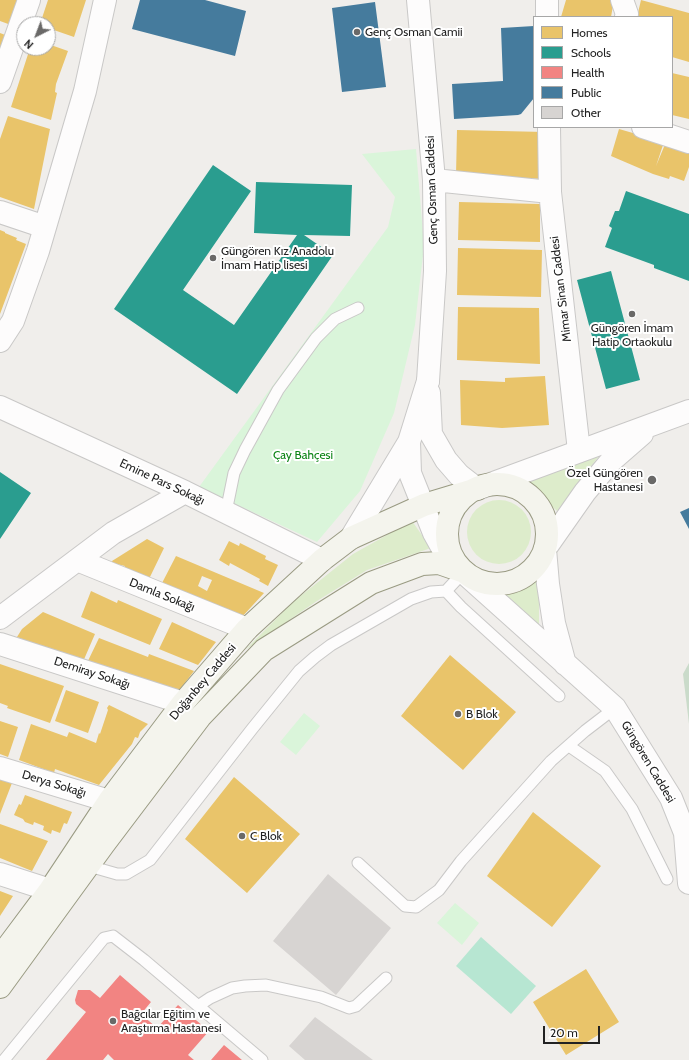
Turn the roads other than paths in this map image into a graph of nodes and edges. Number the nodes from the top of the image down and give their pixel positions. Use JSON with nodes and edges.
{"nodes":[{"id":1,"x":29,"y":0,"type":"edge"},
{"id":2,"x":105,"y":0,"type":"edge"},
{"id":3,"x":418,"y":0,"type":"edge"},
{"id":4,"x":547,"y":0,"type":"edge"},
{"id":5,"x":622,"y":0,"type":"edge"},
{"id":6,"x":548,"y":16,"type":"edge"},
{"id":7,"x":626,"y":16,"type":"edge"},
{"id":8,"x":0,"y":82,"type":"edge"},
{"id":9,"x":549,"y":128,"type":"edge"},
{"id":10,"x":646,"y":128,"type":"edge"},
{"id":11,"x":689,"y":142,"type":"edge"},
{"id":12,"x":434,"y":180,"type":"junction"},
{"id":13,"x":550,"y":192,"type":"junction"},
{"id":14,"x":0,"y":212,"type":"edge"},
{"id":15,"x":45,"y":227,"type":"junction"},
{"id":16,"x":358,"y":308,"type":"dead end"},
{"id":17,"x":0,"y":341,"type":"edge"},
{"id":18,"x":428,"y":381,"type":"junction"},
{"id":19,"x":0,"y":407,"type":"edge"},
{"id":20,"x":689,"y":411,"type":"edge"},
{"id":21,"x":663,"y":421,"type":"junction"},
{"id":22,"x":409,"y":442,"type":"junction"},
{"id":23,"x":579,"y":451,"type":"junction"},
{"id":24,"x":477,"y":489,"type":"junction"},
{"id":25,"x":185,"y":492,"type":"junction"},
{"id":26,"x":424,"y":505,"type":"junction"},
{"id":27,"x":226,"y":512,"type":"junction"},
{"id":28,"x":351,"y":538,"type":"junction"},
{"id":29,"x":545,"y":549,"type":"junction"},
{"id":30,"x":77,"y":560,"type":"junction"},
{"id":31,"x":322,"y":560,"type":"junction"},
{"id":32,"x":462,"y":571,"type":"junction"},
{"id":33,"x":446,"y":591,"type":"junction"},
{"id":34,"x":0,"y":618,"type":"edge"},
{"id":35,"x":247,"y":629,"type":"junction"},
{"id":36,"x":0,"y":644,"type":"edge"},
{"id":37,"x":565,"y":664,"type":"junction"},
{"id":38,"x":559,"y":696,"type":"dead end"},
{"id":39,"x":183,"y":703,"type":"junction"},
{"id":40,"x":615,"y":708,"type":"junction"},
{"id":41,"x":569,"y":746,"type":"junction"},
{"id":42,"x":0,"y":768,"type":"edge"},
{"id":43,"x":109,"y":801,"type":"junction"},
{"id":44,"x":358,"y":863,"type":"dead end"},
{"id":45,"x":88,"y":866,"type":"junction"},
{"id":46,"x":0,"y":874,"type":"edge"},
{"id":47,"x":667,"y":878,"type":"dead end"},
{"id":48,"x":689,"y":883,"type":"edge"},
{"id":49,"x":50,"y":890,"type":"junction"},
{"id":50,"x":0,"y":957,"type":"edge"},
{"id":51,"x":386,"y":978,"type":"dead end"},
{"id":52,"x":0,"y":987,"type":"edge"},
{"id":53,"x":198,"y":1006,"type":"junction"},
{"id":54,"x":4,"y":1060,"type":"edge"},
{"id":55,"x":262,"y":1060,"type":"edge"}],
"edges":[{"from":1,"to":8,"type":"street"},
{"from":2,"to":15,"type":"street"},
{"from":3,"to":12,"type":"street","name":"Genç Osman Caddesi"},
{"from":4,"to":6,"type":"street"},
{"from":5,"to":7,"type":"street"},
{"from":9,"to":13,"type":"street","name":"Mimar Sinan Caddesi"},
{"from":10,"to":11,"type":"street"},
{"from":12,"to":13,"type":"street"},
{"from":12,"to":18,"type":"street","name":"Genç Osman Caddesi"},
{"from":13,"to":23,"type":"street","name":"Mimar Sinan Caddesi"},
{"from":14,"to":15,"type":"street"},
{"from":15,"to":17,"type":"street"},
{"from":16,"to":27,"type":"lane"},
{"from":18,"to":22,"type":"street"},
{"from":18,"to":24,"type":"street"},
{"from":19,"to":25,"type":"street","name":"Emine Pars Sokağı"},
{"from":20,"to":21,"type":"street"},
{"from":21,"to":23,"type":"street"},
{"from":21,"to":29,"type":"street"},
{"from":22,"to":26,"type":"street","name":"Güngören Caddesi"},
{"from":22,"to":28,"type":"street"},
{"from":23,"to":24,"type":"street"},
{"from":24,"to":26,"type":"main road","name":"Doğanbey Caddesi"},
{"from":24,"to":29,"type":"main road"},
{"from":24,"to":32,"type":"main road"},
{"from":25,"to":27,"type":"street","name":"Emine Pars Sokağı"},
{"from":25,"to":30,"type":"street"},
{"from":26,"to":28,"type":"main road","name":"Doğanbey Caddesi"},
{"from":26,"to":32,"type":"street","name":"Güngören Caddesi"},
{"from":27,"to":31,"type":"street","name":"Emine Pars Sokağı"},
{"from":28,"to":31,"type":"main road","name":"Doğanbey Caddesi"},
{"from":29,"to":32,"type":"main road"},
{"from":29,"to":37,"type":"street"},
{"from":30,"to":34,"type":"street"},
{"from":30,"to":35,"type":"street","name":"Damla Sokağı"},
{"from":31,"to":35,"type":"main road","name":"Doğanbey Caddesi"},
{"from":32,"to":33,"type":"lane"},
{"from":32,"to":37,"type":"street","name":"Güngören Caddesi"},
{"from":32,"to":45,"type":"main road","name":"Doğanbey Caddesi"},
{"from":33,"to":38,"type":"lane"},
{"from":33,"to":45,"type":"lane"},
{"from":35,"to":39,"type":"main road","name":"Doğanbey Caddesi"},
{"from":36,"to":39,"type":"street","name":"Demiray Sokağı"},
{"from":37,"to":40,"type":"street","name":"Güngören Caddesi"},
{"from":39,"to":43,"type":"main road","name":"Doğanbey Caddesi"},
{"from":40,"to":41,"type":"lane"},
{"from":40,"to":48,"type":"street","name":"Güngören Caddesi"},
{"from":41,"to":44,"type":"lane"},
{"from":41,"to":47,"type":"lane"},
{"from":42,"to":43,"type":"street","name":"Derya Sokağı"},
{"from":43,"to":49,"type":"main road","name":"Doğanbey Caddesi"},
{"from":45,"to":52,"type":"main road","name":"Doğanbey Caddesi"},
{"from":46,"to":49,"type":"street"},
{"from":49,"to":50,"type":"main road","name":"Doğanbey Caddesi"},
{"from":51,"to":53,"type":"lane"},
{"from":53,"to":54,"type":"lane"},
{"from":53,"to":55,"type":"lane"}]}
